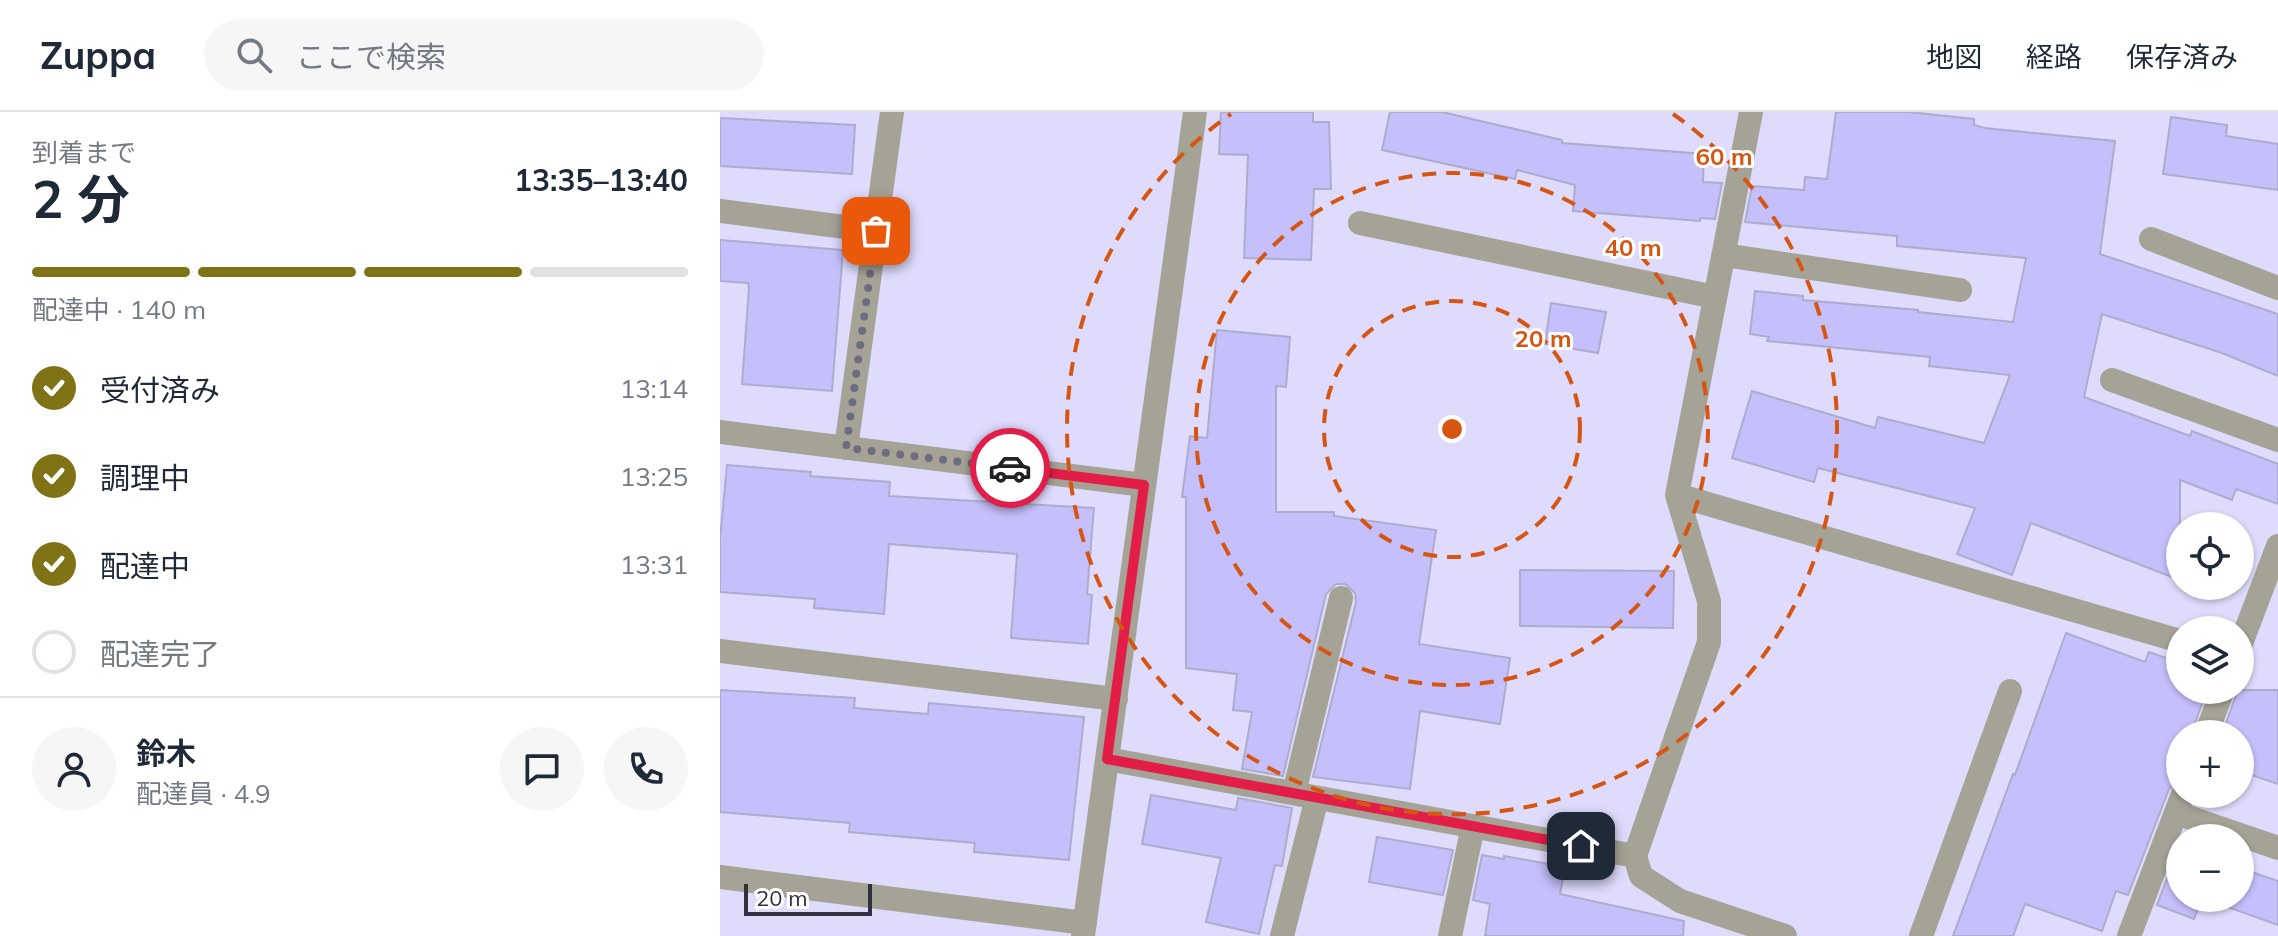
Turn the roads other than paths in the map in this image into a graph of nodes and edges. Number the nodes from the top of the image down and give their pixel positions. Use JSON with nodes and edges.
{"nodes":[{"id":1,"x":892,"y":112,"type":"edge"},
{"id":2,"x":1195,"y":112,"type":"edge"},
{"id":3,"x":1751,"y":112,"type":"edge"},
{"id":4,"x":720,"y":211,"type":"edge"},
{"id":5,"x":1360,"y":223,"type":"dead end"},
{"id":6,"x":876,"y":231,"type":"junction"},
{"id":7,"x":2151,"y":239,"type":"dead end"},
{"id":8,"x":1724,"y":255,"type":"junction"},
{"id":9,"x":2278,"y":288,"type":"edge"},
{"id":10,"x":1960,"y":290,"type":"dead end"},
{"id":11,"x":1715,"y":297,"type":"junction"},
{"id":12,"x":2112,"y":380,"type":"dead end"},
{"id":13,"x":720,"y":432,"type":"edge"},
{"id":14,"x":2278,"y":440,"type":"edge"},
{"id":15,"x":846,"y":448,"type":"junction"},
{"id":16,"x":1144,"y":485,"type":"junction"},
{"id":17,"x":1677,"y":495,"type":"junction"},
{"id":18,"x":2276,"y":555,"type":"edge"},
{"id":19,"x":1341,"y":598,"type":"dead end"},
{"id":20,"x":2252,"y":616,"type":"edge"},
{"id":21,"x":2166,"y":637,"type":"edge"},
{"id":22,"x":720,"y":651,"type":"edge"},
{"id":23,"x":2010,"y":691,"type":"dead end"},
{"id":24,"x":1116,"y":699,"type":"junction"},
{"id":25,"x":1107,"y":759,"type":"junction"},
{"id":26,"x":1306,"y":796,"type":"junction"},
{"id":27,"x":2178,"y":808,"type":"edge"},
{"id":28,"x":2191,"y":808,"type":"edge"},
{"id":29,"x":1473,"y":826,"type":"junction"},
{"id":30,"x":2278,"y":848,"type":"edge"},
{"id":31,"x":1635,"y":856,"type":"junction"},
{"id":32,"x":720,"y":877,"type":"edge"},
{"id":33,"x":1084,"y":929,"type":"edge"},
{"id":34,"x":1282,"y":936,"type":"edge"},
{"id":35,"x":1450,"y":936,"type":"edge"},
{"id":36,"x":1785,"y":936,"type":"edge"},
{"id":37,"x":1921,"y":936,"type":"edge"},
{"id":38,"x":2129,"y":936,"type":"edge"}],
"edges":[{"from":1,"to":6,"type":"street"},
{"from":2,"to":16,"type":"street"},
{"from":3,"to":8,"type":"street"},
{"from":4,"to":6,"type":"street"},
{"from":5,"to":11,"type":"street"},
{"from":6,"to":15,"type":"street"},
{"from":7,"to":9,"type":"street"},
{"from":8,"to":10,"type":"street"},
{"from":8,"to":11,"type":"street"},
{"from":11,"to":17,"type":"street"},
{"from":12,"to":14,"type":"street"},
{"from":13,"to":15,"type":"street"},
{"from":15,"to":16,"type":"street"},
{"from":16,"to":24,"type":"street"},
{"from":17,"to":21,"type":"street"},
{"from":17,"to":31,"type":"street"},
{"from":18,"to":20,"type":"street"},
{"from":19,"to":26,"type":"street"},
{"from":22,"to":24,"type":"street"},
{"from":23,"to":37,"type":"street"},
{"from":24,"to":25,"type":"street"},
{"from":25,"to":26,"type":"street"},
{"from":25,"to":33,"type":"street"},
{"from":26,"to":29,"type":"street"},
{"from":26,"to":34,"type":"street"},
{"from":27,"to":38,"type":"street"},
{"from":28,"to":30,"type":"street"},
{"from":29,"to":31,"type":"street"},
{"from":29,"to":35,"type":"street"},
{"from":31,"to":36,"type":"street"},
{"from":32,"to":33,"type":"street"}]}
